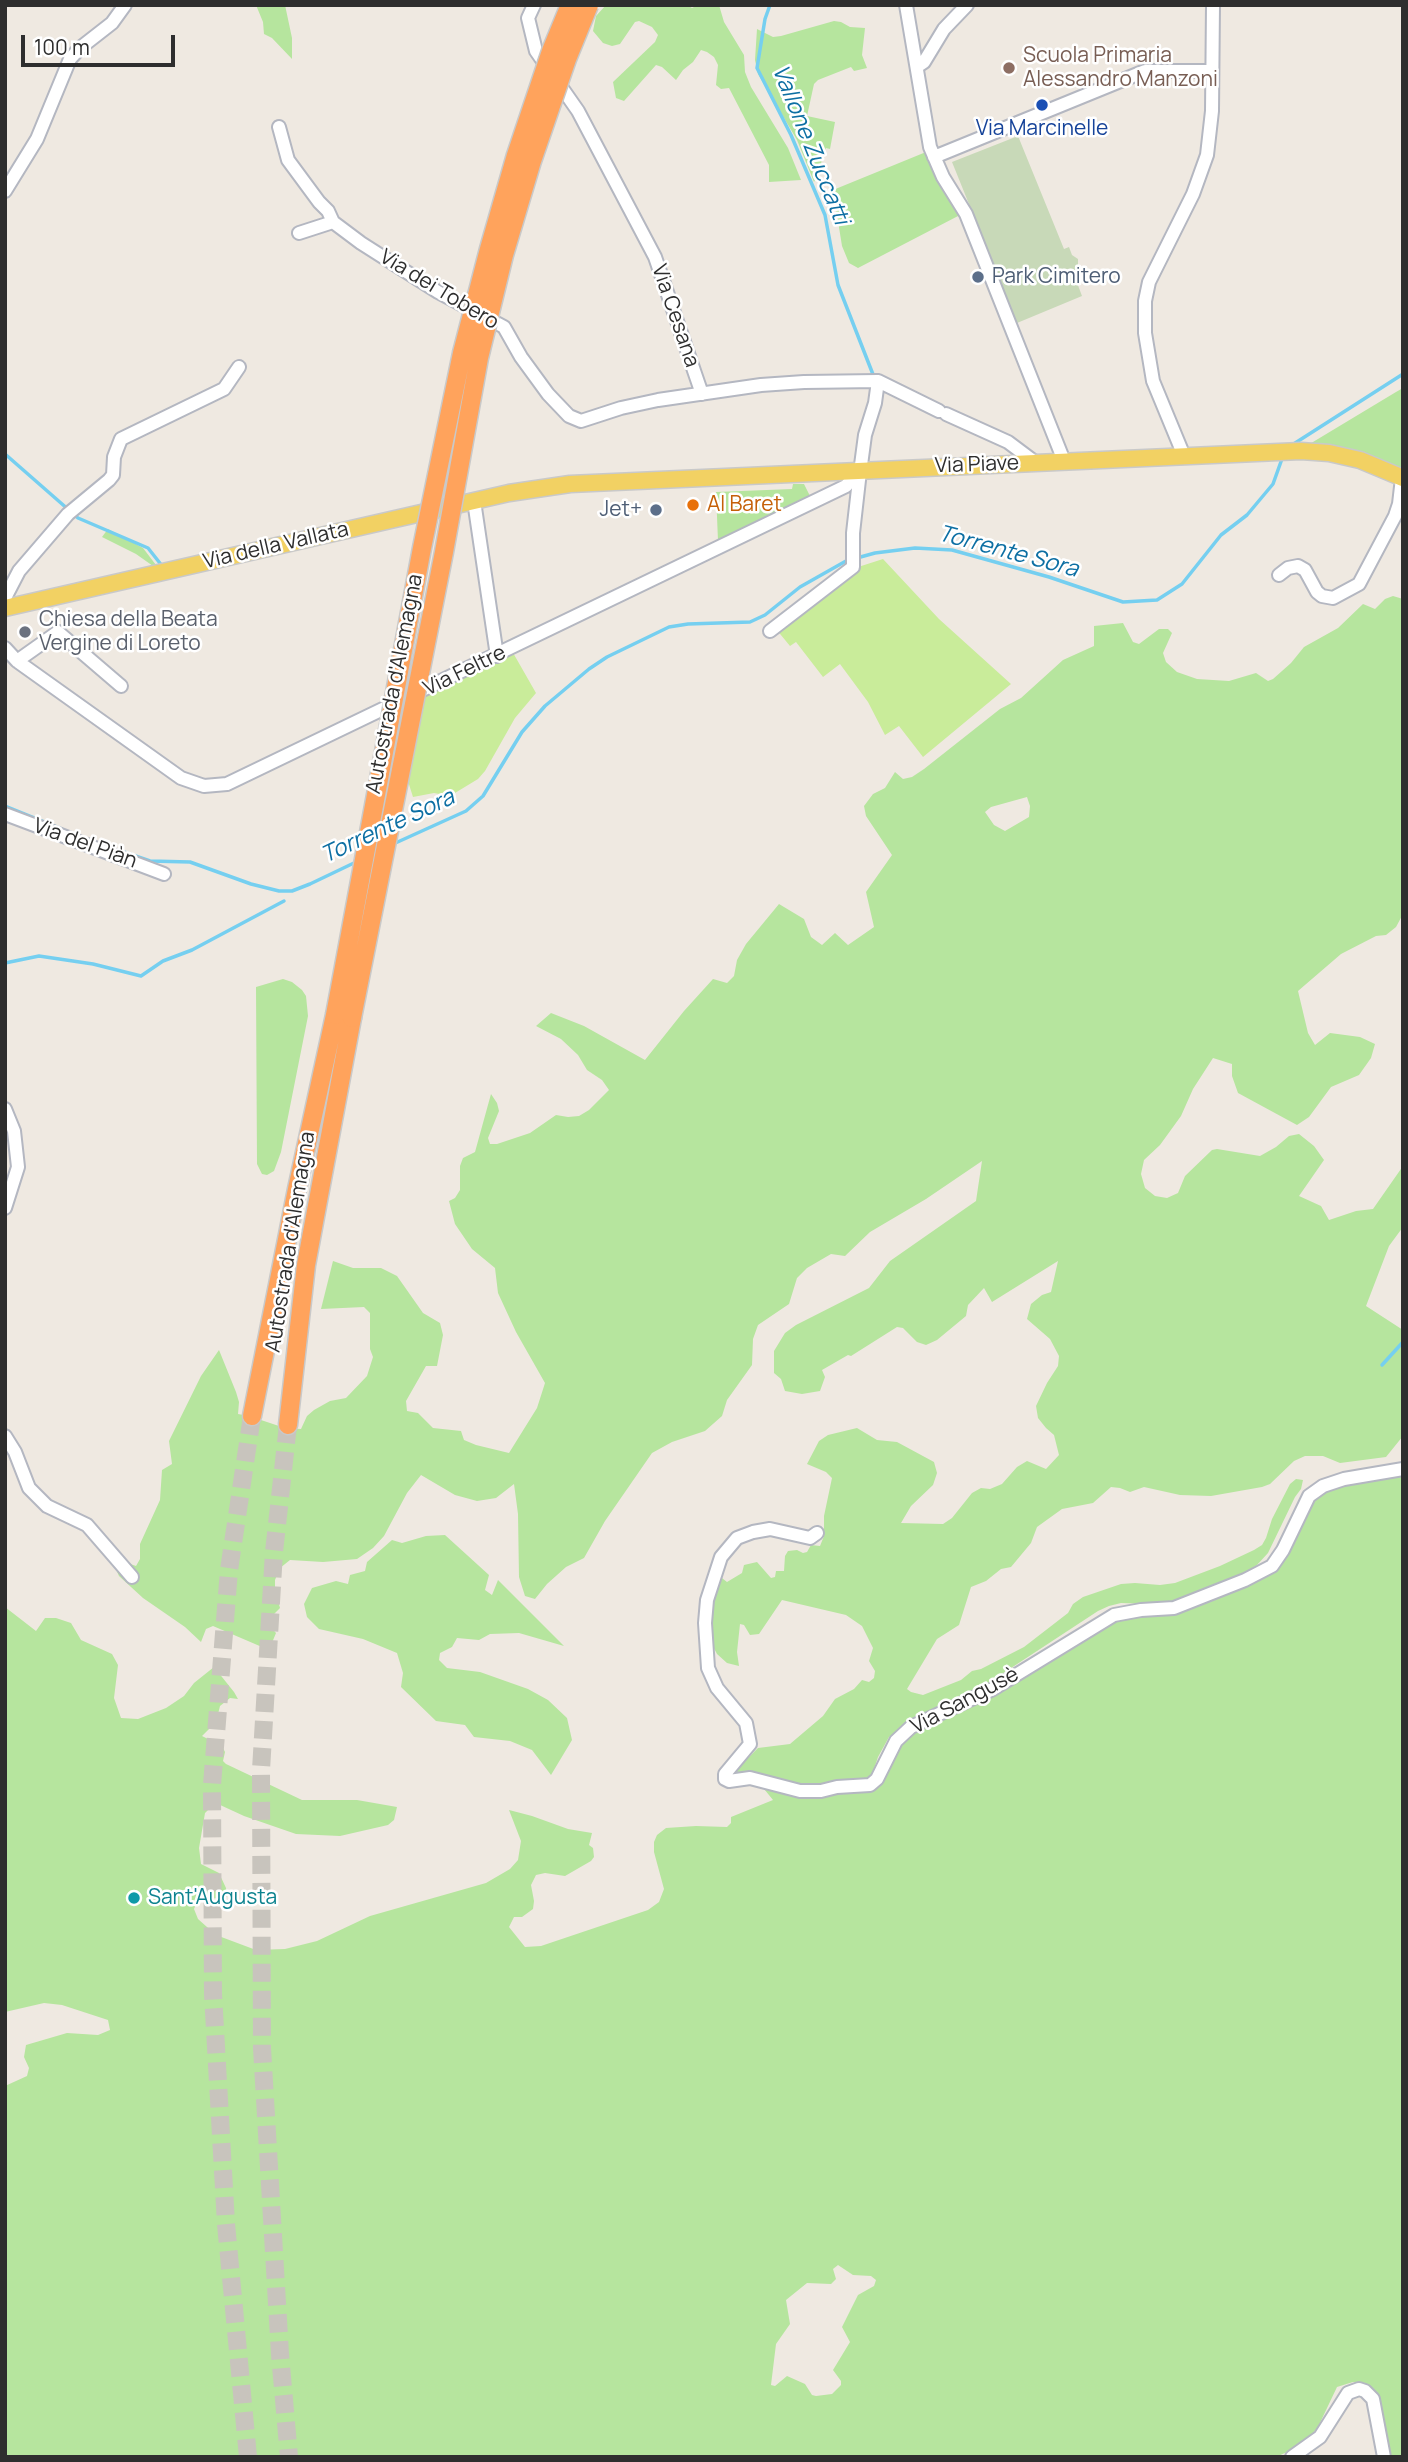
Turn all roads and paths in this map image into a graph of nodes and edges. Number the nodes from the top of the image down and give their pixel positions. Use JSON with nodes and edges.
{"nodes":[{"id":1,"x":125,"y":5,"type":"edge"},
{"id":2,"x":534,"y":5,"type":"edge"},
{"id":3,"x":570,"y":5,"type":"edge"},
{"id":4,"x":589,"y":5,"type":"edge"},
{"id":5,"x":906,"y":5,"type":"edge"},
{"id":6,"x":967,"y":5,"type":"edge"},
{"id":7,"x":1213,"y":5,"type":"edge"},
{"id":8,"x":918,"y":66,"type":"junction"},
{"id":9,"x":1212,"y":71,"type":"junction"},
{"id":10,"x":279,"y":127,"type":"dead end"},
{"id":11,"x":934,"y":157,"type":"junction"},
{"id":12,"x":5,"y":191,"type":"edge"},
{"id":13,"x":333,"y":222,"type":"junction"},
{"id":14,"x":299,"y":233,"type":"dead end"},
{"id":15,"x":239,"y":367,"type":"dead end"},
{"id":16,"x":878,"y":381,"type":"junction"},
{"id":17,"x":702,"y":394,"type":"junction"},
{"id":18,"x":1184,"y":456,"type":"junction"},
{"id":19,"x":1064,"y":461,"type":"junction"},
{"id":20,"x":1036,"y":463,"type":"junction"},
{"id":21,"x":860,"y":470,"type":"junction"},
{"id":22,"x":1402,"y":478,"type":"edge"},
{"id":23,"x":547,"y":486,"type":"joint"},
{"id":24,"x":474,"y":501,"type":"junction"},
{"id":25,"x":1279,"y":575,"type":"dead end"},
{"id":26,"x":5,"y":598,"type":"edge"},
{"id":27,"x":5,"y":608,"type":"edge"},
{"id":28,"x":770,"y":631,"type":"dead end"},
{"id":29,"x":5,"y":648,"type":"edge"},
{"id":30,"x":497,"y":656,"type":"junction"},
{"id":31,"x":17,"y":661,"type":"junction"},
{"id":32,"x":121,"y":686,"type":"dead end"},
{"id":33,"x":5,"y":814,"type":"edge"},
{"id":34,"x":164,"y":874,"type":"dead end"},
{"id":35,"x":343,"y":1016,"type":"junction"},
{"id":36,"x":5,"y":1109,"type":"edge"},
{"id":37,"x":5,"y":1208,"type":"edge"},
{"id":38,"x":252,"y":1416,"type":"tunnel mouth"},
{"id":39,"x":288,"y":1425,"type":"tunnel mouth"},
{"id":40,"x":5,"y":1436,"type":"edge"},
{"id":41,"x":1403,"y":1469,"type":"edge"},
{"id":42,"x":817,"y":1533,"type":"dead end"},
{"id":43,"x":132,"y":1577,"type":"dead end"},
{"id":44,"x":1292,"y":2457,"type":"edge"},
{"id":45,"x":1384,"y":2457,"type":"edge"}],
"edges":[{"from":1,"to":12,"type":"street"},
{"from":2,"to":17,"type":"street","name":"Via Cesana"},
{"from":3,"to":35,"type":"highway","name":"Autostrada d'Alemagna","bridge":true},
{"from":4,"to":35,"type":"highway","name":"Autostrada d'Alemagna","bridge":true},
{"from":5,"to":8,"type":"street"},
{"from":6,"to":8,"type":"street"},
{"from":7,"to":9,"type":"street"},
{"from":8,"to":11,"type":"street"},
{"from":9,"to":11,"type":"street"},
{"from":9,"to":18,"type":"street"},
{"from":10,"to":13,"type":"street","name":"Via dei Tobero"},
{"from":11,"to":19,"type":"street"},
{"from":13,"to":14,"type":"street"},
{"from":13,"to":17,"type":"street","name":"Via dei Tobero"},
{"from":15,"to":26,"type":"street"},
{"from":16,"to":17,"type":"street","name":"Via Cesana"},
{"from":16,"to":20,"type":"street"},
{"from":16,"to":21,"type":"street"},
{"from":18,"to":19,"type":"main road","name":"Via Piave"},
{"from":18,"to":22,"type":"main road","name":"Via Piave"},
{"from":19,"to":20,"type":"main road","name":"Via Piave"},
{"from":20,"to":21,"type":"main road","name":"Via Piave"},
{"from":21,"to":23,"type":"main road","name":"Via Piave"},
{"from":21,"to":28,"type":"street"},
{"from":21,"to":30,"type":"street","name":"Via Feltre"},
{"from":22,"to":25,"type":"street"},
{"from":23,"to":24,"type":"main road","name":"Via della Vallata"},
{"from":24,"to":27,"type":"main road","name":"Via della Vallata"},
{"from":24,"to":30,"type":"street"},
{"from":29,"to":31,"type":"street","name":"Via Feltre"},
{"from":30,"to":31,"type":"street","name":"Via Feltre"},
{"from":31,"to":32,"type":"street"},
{"from":33,"to":34,"type":"street","name":"Via del Piàn"},
{"from":35,"to":38,"type":"highway","name":"Autostrada d'Alemagna"},
{"from":35,"to":39,"type":"highway","name":"Autostrada d'Alemagna"},
{"from":36,"to":37,"type":"street"},
{"from":40,"to":43,"type":"street"},
{"from":41,"to":42,"type":"street","name":"Via Sangusè"},
{"from":44,"to":45,"type":"street"}]}
